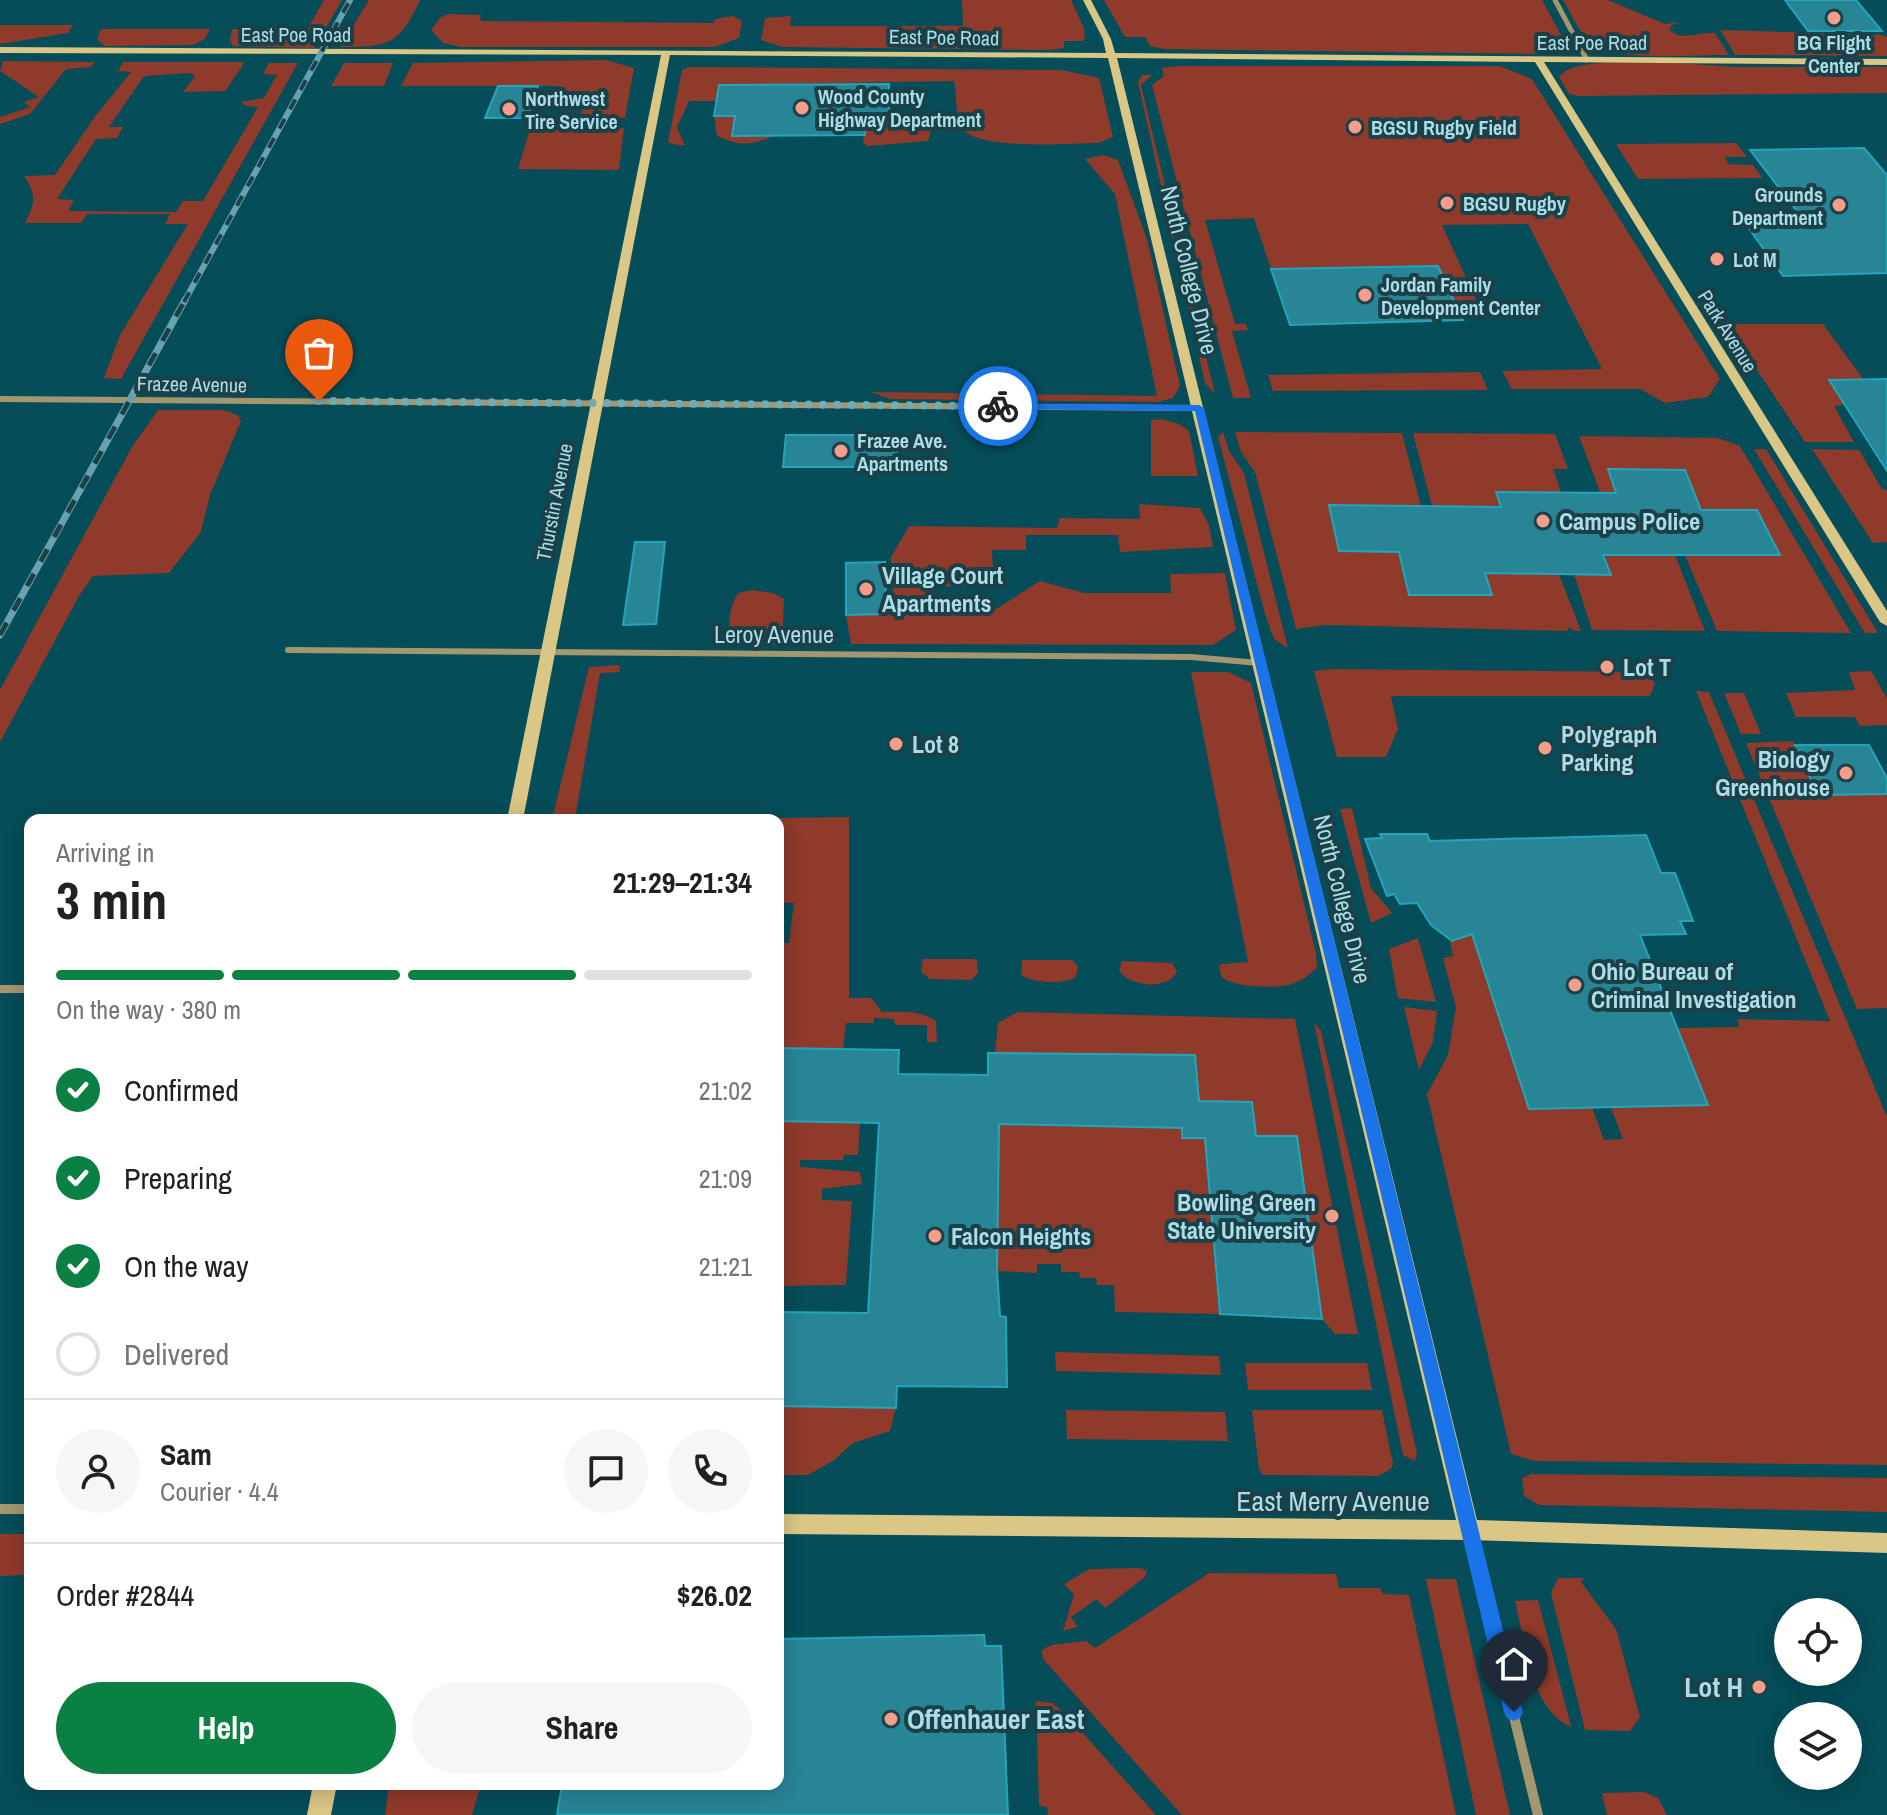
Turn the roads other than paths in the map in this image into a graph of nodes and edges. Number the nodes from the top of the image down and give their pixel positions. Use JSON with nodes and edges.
{"nodes":[{"id":1,"x":1087,"y":0,"type":"edge"},
{"id":2,"x":1555,"y":0,"type":"edge"},
{"id":3,"x":0,"y":50,"type":"edge"},
{"id":4,"x":666,"y":52,"type":"junction"},
{"id":5,"x":1112,"y":56,"type":"junction"},
{"id":6,"x":1538,"y":59,"type":"junction"},
{"id":7,"x":1587,"y":60,"type":"junction"},
{"id":8,"x":1887,"y":62,"type":"edge"},
{"id":9,"x":0,"y":399,"type":"edge"},
{"id":10,"x":598,"y":402,"type":"junction"},
{"id":11,"x":1199,"y":408,"type":"junction"},
{"id":12,"x":1887,"y":622,"type":"edge"},
{"id":13,"x":288,"y":650,"type":"dead end"},
{"id":14,"x":549,"y":652,"type":"junction"},
{"id":15,"x":1259,"y":663,"type":"junction"},
{"id":16,"x":516,"y":814,"type":"edge"},
{"id":17,"x":0,"y":989,"type":"edge"},
{"id":18,"x":24,"y":989,"type":"edge"},
{"id":19,"x":0,"y":1509,"type":"edge"},
{"id":20,"x":24,"y":1509,"type":"edge"},
{"id":21,"x":784,"y":1524,"type":"edge"},
{"id":22,"x":1469,"y":1530,"type":"junction"},
{"id":23,"x":1887,"y":1543,"type":"edge"},
{"id":24,"x":324,"y":1790,"type":"edge"},
{"id":25,"x":319,"y":1815,"type":"edge"},
{"id":26,"x":1538,"y":1815,"type":"edge"}],
"edges":[{"from":1,"to":5,"type":"street","name":"North College Drive"},
{"from":2,"to":7,"type":"street"},
{"from":3,"to":4,"type":"street","name":"East Poe Road"},
{"from":4,"to":5,"type":"street","name":"East Poe Road"},
{"from":4,"to":10,"type":"street","name":"Thurstin Avenue"},
{"from":5,"to":6,"type":"street","name":"East Poe Road"},
{"from":5,"to":11,"type":"street","name":"North College Drive"},
{"from":6,"to":7,"type":"street","name":"East Poe Road"},
{"from":6,"to":12,"type":"street","name":"Park Avenue"},
{"from":7,"to":8,"type":"street","name":"East Poe Road"},
{"from":9,"to":10,"type":"street","name":"Frazee Avenue"},
{"from":10,"to":11,"type":"street","name":"Frazee Avenue"},
{"from":10,"to":14,"type":"street","name":"Thurstin Avenue"},
{"from":11,"to":15,"type":"street","name":"North College Drive"},
{"from":13,"to":14,"type":"street","name":"Leroy Avenue"},
{"from":14,"to":15,"type":"street","name":"Leroy Avenue"},
{"from":14,"to":16,"type":"street","name":"Thurstin Avenue"},
{"from":15,"to":22,"type":"street","name":"North College Drive"},
{"from":17,"to":18,"type":"street"},
{"from":19,"to":20,"type":"street"},
{"from":21,"to":22,"type":"street","name":"East Merry Avenue"},
{"from":22,"to":23,"type":"street","name":"East Merry Avenue"},
{"from":22,"to":26,"type":"street","name":"North College Drive"},
{"from":24,"to":25,"type":"street"}]}
